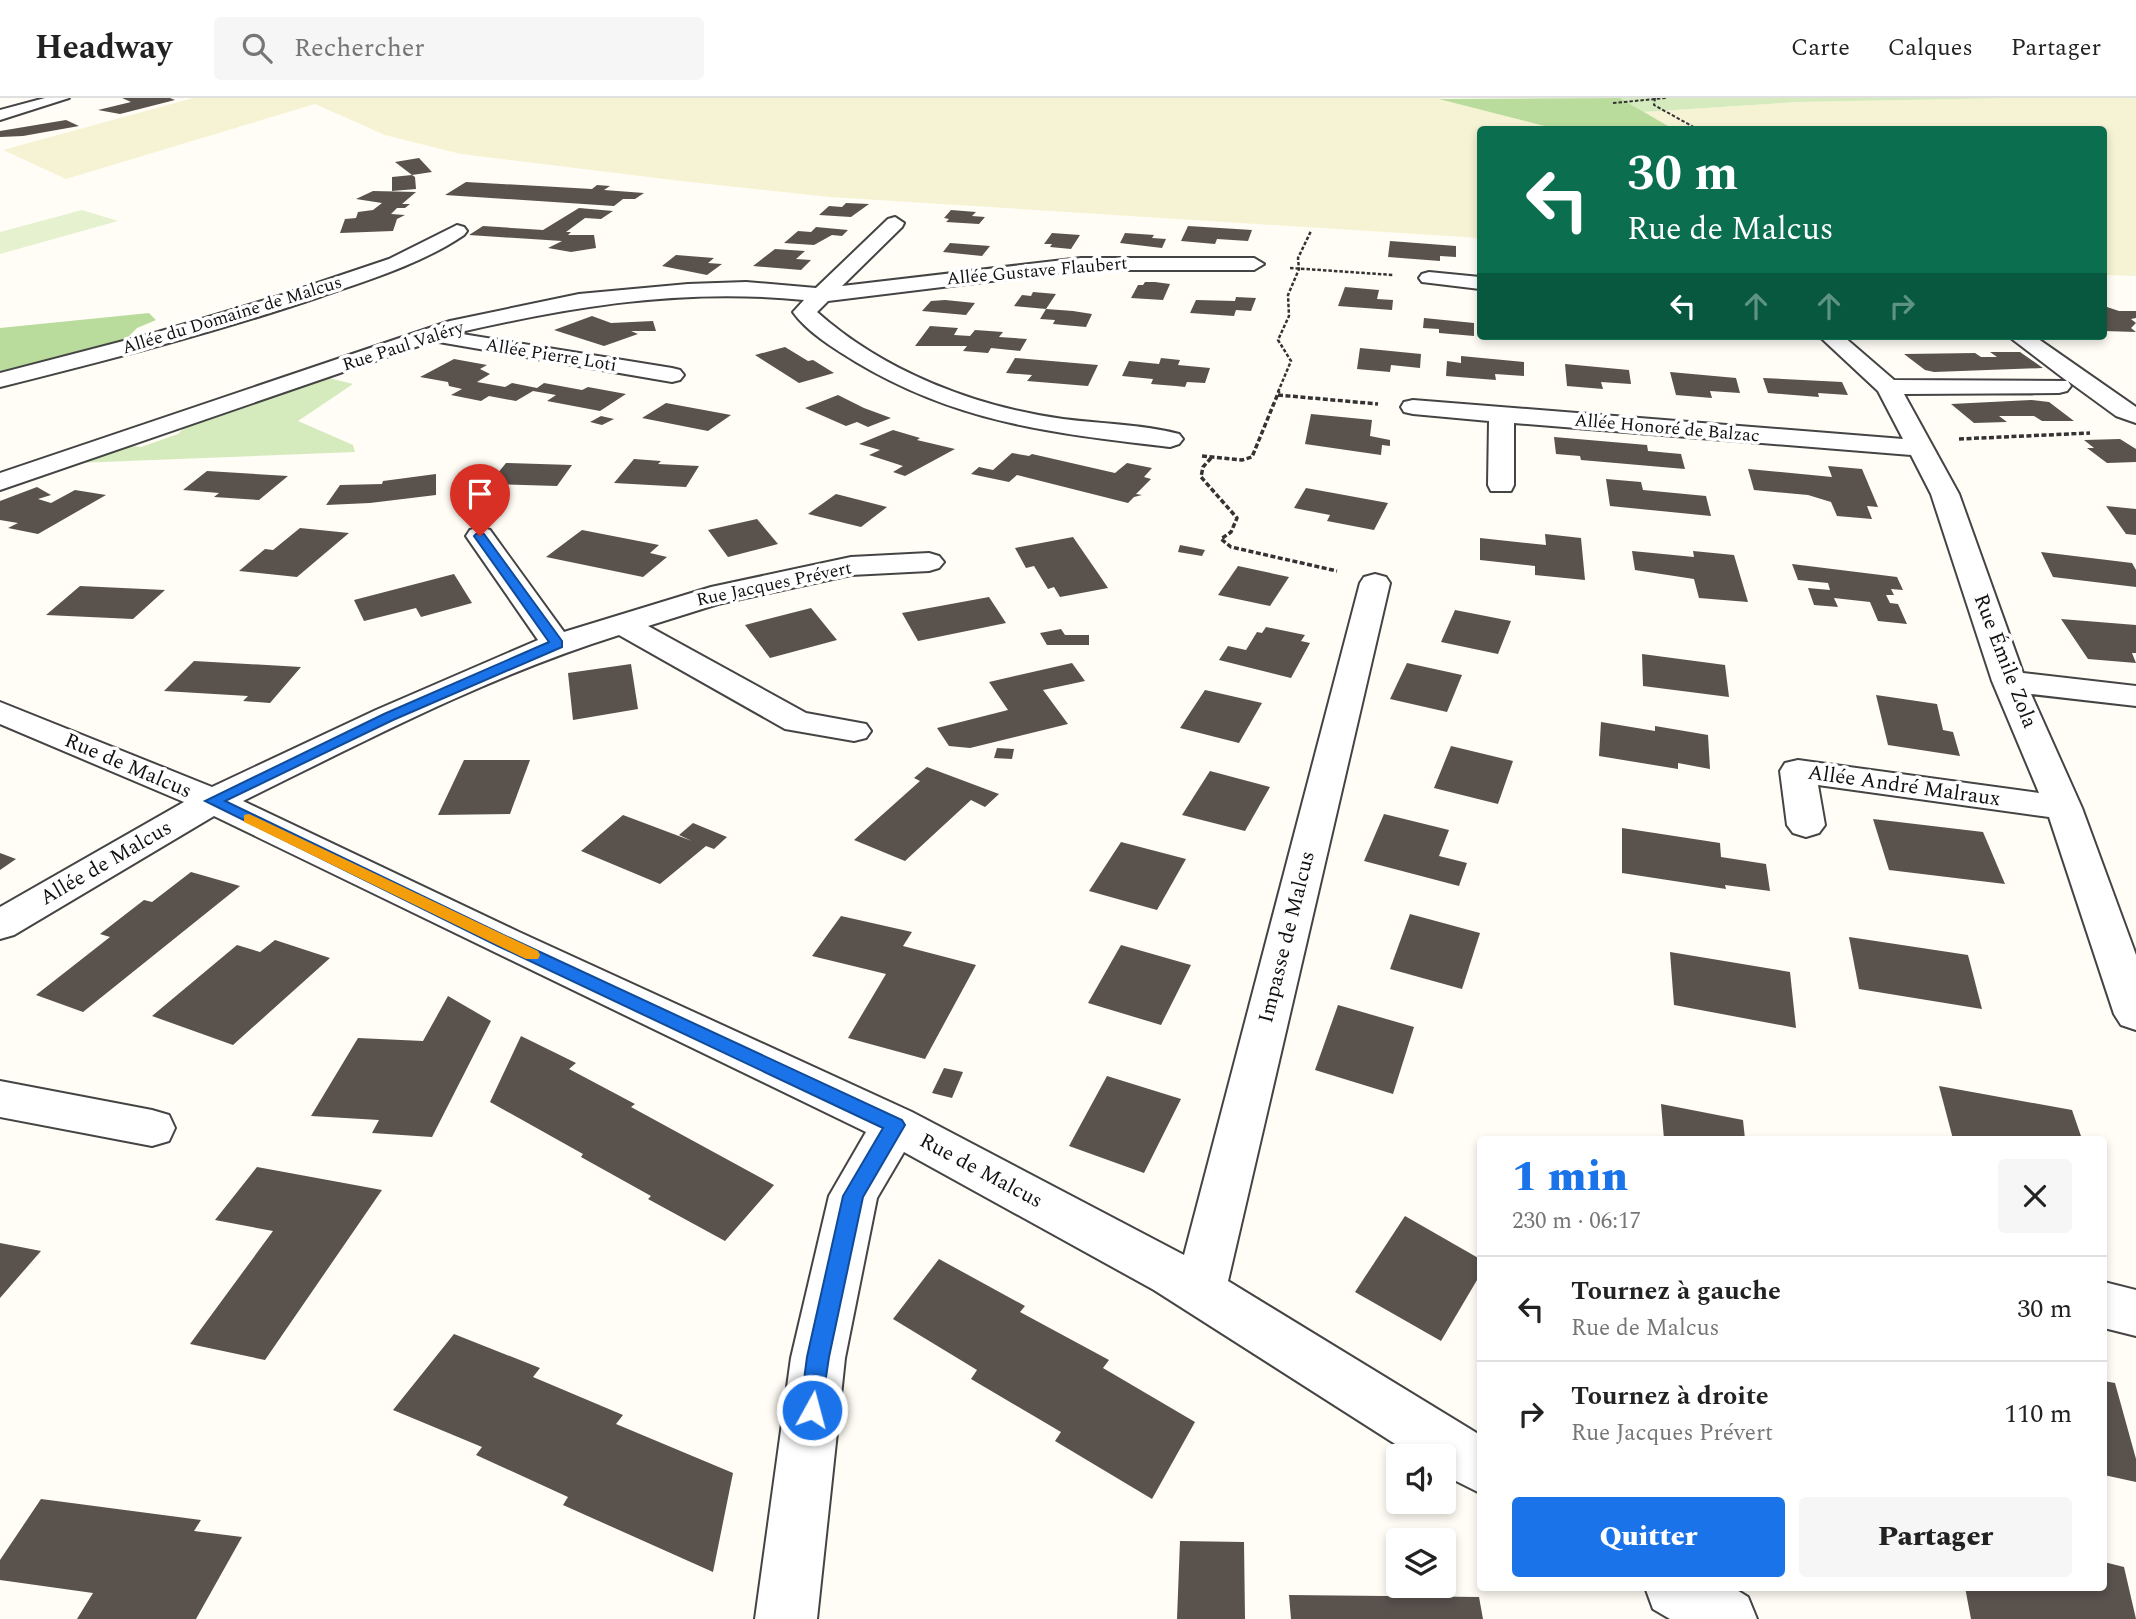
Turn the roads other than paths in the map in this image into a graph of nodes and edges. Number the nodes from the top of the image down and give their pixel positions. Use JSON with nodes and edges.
{"nodes":[{"id":1,"x":62,"y":98,"type":"edge"},
{"id":2,"x":0,"y":115,"type":"edge"},
{"id":3,"x":895,"y":223,"type":"dead end"},
{"id":4,"x":457,"y":231,"type":"dead end"},
{"id":5,"x":1254,"y":264,"type":"road end"},
{"id":6,"x":1429,"y":278,"type":"road end"},
{"id":7,"x":1477,"y":283,"type":"edge"},
{"id":8,"x":821,"y":295,"type":"junction"},
{"id":9,"x":430,"y":336,"type":"junction"},
{"id":10,"x":1835,"y":340,"type":"edge"},
{"id":11,"x":2025,"y":340,"type":"edge"},
{"id":12,"x":672,"y":375,"type":"dead end"},
{"id":13,"x":0,"y":380,"type":"edge"},
{"id":14,"x":2059,"y":386,"type":"dead end"},
{"id":15,"x":1888,"y":387,"type":"junction"},
{"id":16,"x":1413,"y":407,"type":"road end"},
{"id":17,"x":1502,"y":414,"type":"junction"},
{"id":18,"x":2136,"y":416,"type":"edge"},
{"id":19,"x":1170,"y":439,"type":"road end"},
{"id":20,"x":1920,"y":445,"type":"junction"},
{"id":21,"x":0,"y":482,"type":"edge"},
{"id":22,"x":1501,"y":485,"type":"dead end"},
{"id":23,"x":480,"y":536,"type":"dead end"},
{"id":24,"x":929,"y":562,"type":"dead end"},
{"id":25,"x":1375,"y":583,"type":"road end"},
{"id":26,"x":622,"y":624,"type":"junction"},
{"id":27,"x":557,"y":644,"type":"junction"},
{"id":28,"x":2009,"y":681,"type":"junction"},
{"id":29,"x":2136,"y":696,"type":"edge"},
{"id":30,"x":0,"y":712,"type":"edge"},
{"id":31,"x":854,"y":731,"type":"dead end"},
{"id":32,"x":213,"y":801,"type":"junction"},
{"id":33,"x":2064,"y":808,"type":"junction"},
{"id":34,"x":1806,"y":825,"type":"dead end"},
{"id":35,"x":0,"y":925,"type":"edge"},
{"id":36,"x":2136,"y":1014,"type":"edge"},
{"id":37,"x":0,"y":1099,"type":"edge"},
{"id":38,"x":895,"y":1125,"type":"junction"},
{"id":39,"x":152,"y":1128,"type":"dead end"},
{"id":40,"x":1200,"y":1291,"type":"junction"},
{"id":41,"x":2107,"y":1306,"type":"edge"},
{"id":42,"x":2136,"y":1313,"type":"edge"},
{"id":43,"x":1477,"y":1464,"type":"edge"},
{"id":44,"x":1681,"y":1591,"type":"edge"},
{"id":45,"x":786,"y":1619,"type":"edge"},
{"id":46,"x":1726,"y":1619,"type":"edge"}],
"edges":[{"from":1,"to":2,"type":"street"},
{"from":3,"to":8,"type":"street"},
{"from":4,"to":13,"type":"street","name":"Allée du Domaine de Malcus"},
{"from":5,"to":8,"type":"street","name":"Allée Gustave Flaubert"},
{"from":6,"to":7,"type":"street"},
{"from":8,"to":9,"type":"street","name":"Rue Paul Valéry"},
{"from":8,"to":19,"type":"street"},
{"from":9,"to":12,"type":"street","name":"Allée Pierre Loti"},
{"from":9,"to":21,"type":"street","name":"Rue Paul Valéry"},
{"from":10,"to":15,"type":"street","name":"Rue Émile Zola"},
{"from":11,"to":18,"type":"street"},
{"from":14,"to":15,"type":"street"},
{"from":15,"to":20,"type":"street","name":"Rue Émile Zola"},
{"from":16,"to":17,"type":"street","name":"Allée Honoré de Balzac"},
{"from":17,"to":20,"type":"street","name":"Allée Honoré de Balzac"},
{"from":17,"to":22,"type":"street"},
{"from":20,"to":28,"type":"street","name":"Rue Émile Zola"},
{"from":23,"to":27,"type":"street"},
{"from":24,"to":26,"type":"street","name":"Rue Jacques Prévert"},
{"from":25,"to":40,"type":"street","name":"Impasse de Malcus"},
{"from":26,"to":27,"type":"street","name":"Rue Jacques Prévert"},
{"from":26,"to":31,"type":"street"},
{"from":27,"to":32,"type":"street","name":"Rue Jacques Prévert"},
{"from":28,"to":29,"type":"street"},
{"from":28,"to":33,"type":"street","name":"Rue Émile Zola"},
{"from":30,"to":32,"type":"street","name":"Rue de Malcus"},
{"from":32,"to":35,"type":"street","name":"Allée de Malcus"},
{"from":32,"to":38,"type":"street","name":"Rue de Malcus"},
{"from":33,"to":34,"type":"street","name":"Allée André Malraux"},
{"from":33,"to":36,"type":"street","name":"Rue Émile Zola"},
{"from":37,"to":39,"type":"street"},
{"from":38,"to":40,"type":"street","name":"Rue de Malcus"},
{"from":38,"to":45,"type":"street"},
{"from":40,"to":43,"type":"street","name":"Rue de Malcus"},
{"from":41,"to":42,"type":"street"},
{"from":44,"to":46,"type":"street"}]}
